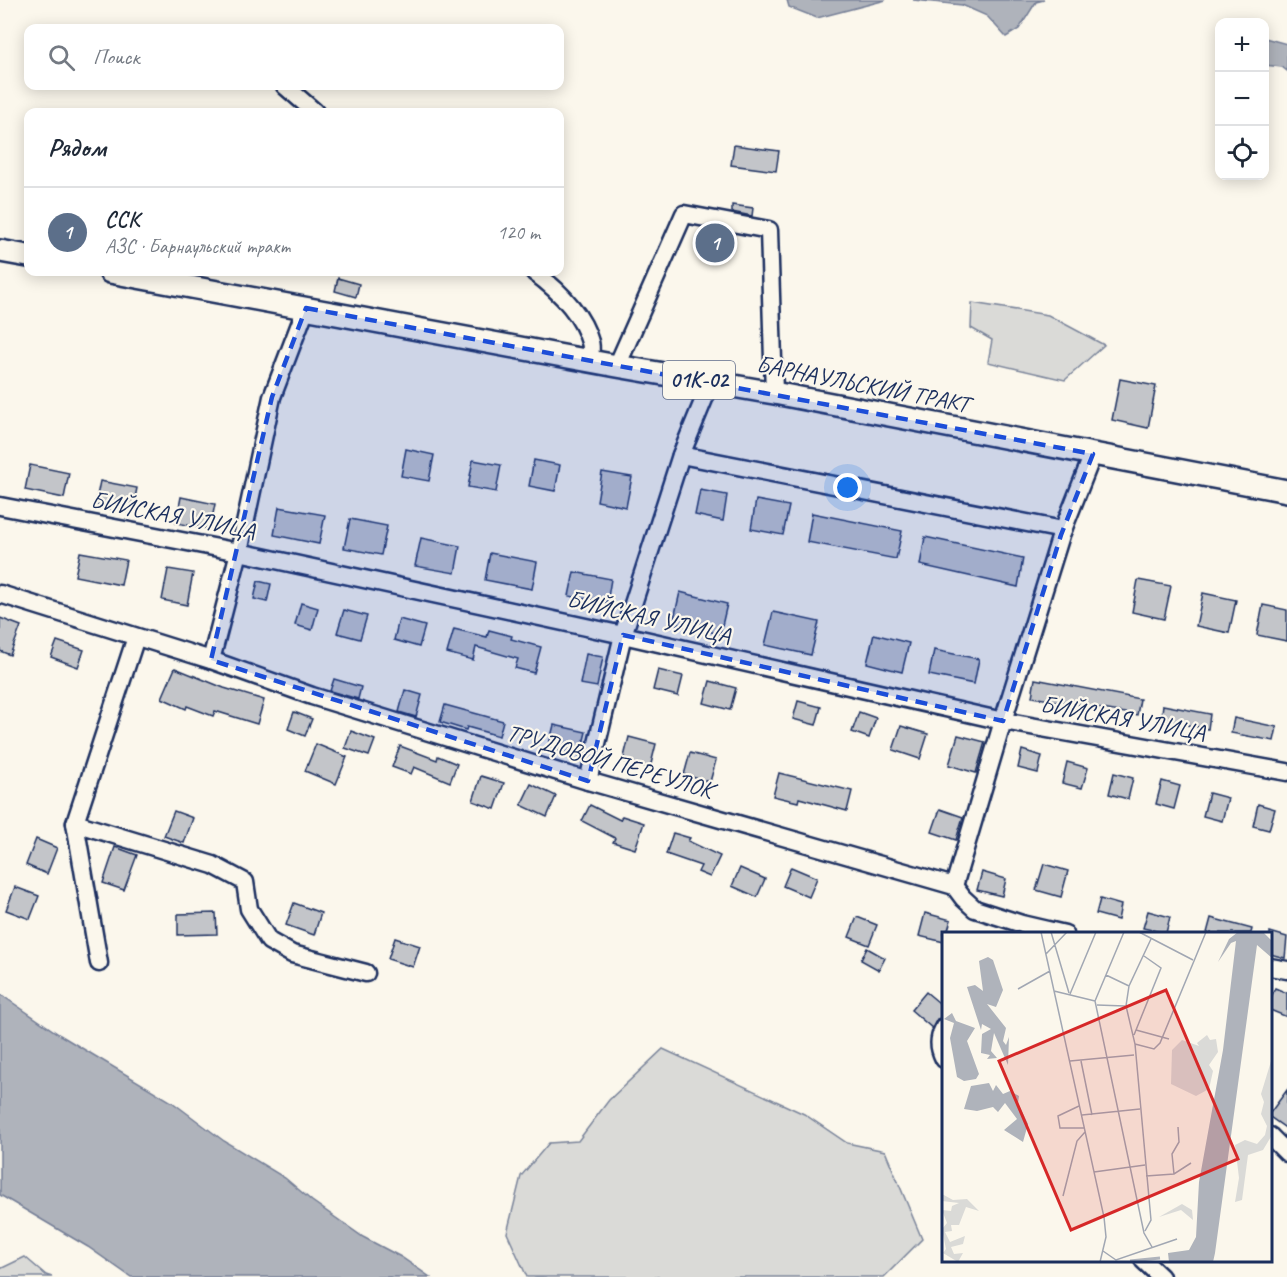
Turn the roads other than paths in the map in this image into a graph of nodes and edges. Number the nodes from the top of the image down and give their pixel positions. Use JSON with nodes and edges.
{"nodes":[{"id":1,"x":290,"y":90,"type":"edge"},
{"id":2,"x":310,"y":108,"type":"edge"},
{"id":3,"x":0,"y":251,"type":"edge"},
{"id":4,"x":24,"y":255,"type":"edge"},
{"id":5,"x":132,"y":276,"type":"edge"},
{"id":6,"x":539,"y":276,"type":"edge"},
{"id":7,"x":306,"y":308,"type":"junction"},
{"id":8,"x":590,"y":361,"type":"junction"},
{"id":9,"x":617,"y":366,"type":"junction"},
{"id":10,"x":711,"y":382,"type":"junction"},
{"id":11,"x":774,"y":393,"type":"junction"},
{"id":12,"x":1093,"y":454,"type":"junction"},
{"id":13,"x":681,"y":455,"type":"junction"},
{"id":14,"x":1287,"y":491,"type":"edge"},
{"id":15,"x":0,"y":506,"type":"edge"},
{"id":16,"x":1063,"y":530,"type":"junction"},
{"id":17,"x":239,"y":552,"type":"junction"},
{"id":18,"x":0,"y":594,"type":"edge"},
{"id":19,"x":622,"y":635,"type":"junction"},
{"id":20,"x":136,"y":637,"type":"junction"},
{"id":21,"x":211,"y":660,"type":"junction"},
{"id":22,"x":1003,"y":721,"type":"junction"},
{"id":23,"x":1287,"y":772,"type":"edge"},
{"id":24,"x":588,"y":781,"type":"junction"},
{"id":25,"x":75,"y":823,"type":"junction"},
{"id":26,"x":954,"y":886,"type":"junction"},
{"id":27,"x":1018,"y":929,"type":"edge"},
{"id":28,"x":1053,"y":932,"type":"edge"},
{"id":29,"x":99,"y":963,"type":"dead end"},
{"id":30,"x":1272,"y":966,"type":"edge"},
{"id":31,"x":1287,"y":970,"type":"edge"},
{"id":32,"x":366,"y":974,"type":"dead end"},
{"id":33,"x":942,"y":1031,"type":"edge"},
{"id":34,"x":942,"y":1055,"type":"edge"},
{"id":35,"x":1272,"y":1138,"type":"edge"},
{"id":36,"x":1287,"y":1153,"type":"edge"},
{"id":37,"x":1145,"y":1262,"type":"edge"},
{"id":38,"x":1161,"y":1277,"type":"edge"}],
"edges":[{"from":1,"to":2,"type":"street"},
{"from":3,"to":4,"type":"main road"},
{"from":5,"to":7,"type":"main road","name":"БАРНАУЛЬСКИЙ ТРАКТ","number":"01К-02"},
{"from":6,"to":8,"type":"street"},
{"from":7,"to":8,"type":"main road","name":"БАРНАУЛЬСКИЙ ТРАКТ","number":"01К-02"},
{"from":7,"to":17,"type":"street"},
{"from":8,"to":9,"type":"main road","name":"БАРНАУЛЬСКИЙ ТРАКТ","number":"01К-02"},
{"from":9,"to":10,"type":"main road","name":"БАРНАУЛЬСКИЙ ТРАКТ","number":"01К-02"},
{"from":9,"to":11,"type":"street"},
{"from":10,"to":11,"type":"main road","name":"БАРНАУЛЬСКИЙ ТРАКТ","number":"01К-02"},
{"from":10,"to":13,"type":"street"},
{"from":11,"to":12,"type":"main road","name":"БАРНАУЛЬСКИЙ ТРАКТ","number":"01К-02"},
{"from":12,"to":14,"type":"main road","name":"БАРНАУЛЬСКИЙ ТРАКТ","number":"01К-02"},
{"from":12,"to":16,"type":"street"},
{"from":13,"to":16,"type":"street"},
{"from":13,"to":19,"type":"street"},
{"from":15,"to":17,"type":"street","name":"БИЙСКАЯ УЛИЦА"},
{"from":16,"to":22,"type":"street"},
{"from":17,"to":19,"type":"street","name":"БИЙСКАЯ УЛИЦА"},
{"from":17,"to":21,"type":"street"},
{"from":18,"to":20,"type":"street","name":"ТРУДОВОЙ ПЕРЕУЛОК"},
{"from":19,"to":22,"type":"street","name":"БИЙСКАЯ УЛИЦА"},
{"from":19,"to":24,"type":"street"},
{"from":20,"to":21,"type":"street","name":"ТРУДОВОЙ ПЕРЕУЛОК"},
{"from":20,"to":25,"type":"street"},
{"from":21,"to":24,"type":"street","name":"ТРУДОВОЙ ПЕРЕУЛОК"},
{"from":22,"to":23,"type":"street","name":"БИЙСКАЯ УЛИЦА"},
{"from":22,"to":26,"type":"street"},
{"from":24,"to":26,"type":"street","name":"ТРУДОВОЙ ПЕРЕУЛОК"},
{"from":25,"to":29,"type":"street"},
{"from":25,"to":32,"type":"street"},
{"from":26,"to":27,"type":"street"},
{"from":27,"to":28,"type":"street"},
{"from":30,"to":31,"type":"street"},
{"from":33,"to":34,"type":"street"},
{"from":35,"to":36,"type":"street"},
{"from":37,"to":38,"type":"street"}]}
